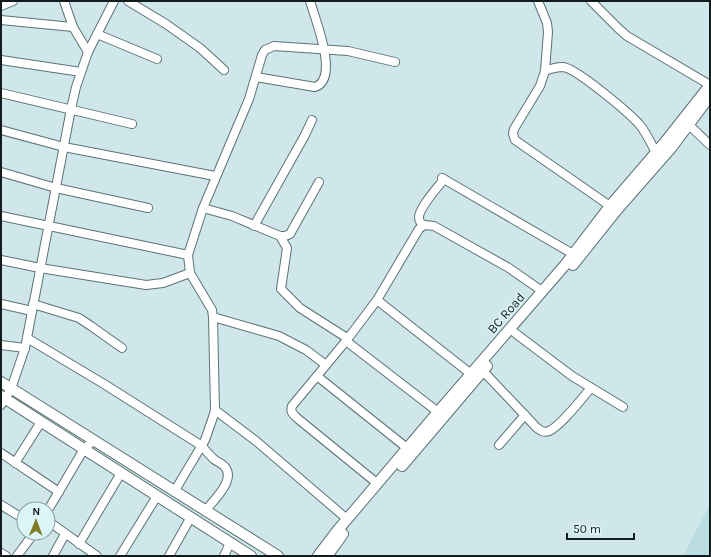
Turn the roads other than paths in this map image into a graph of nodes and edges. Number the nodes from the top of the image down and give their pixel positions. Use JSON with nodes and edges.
{"nodes":[{"id":1,"x":13,"y":1,"type":"edge"},
{"id":2,"x":64,"y":1,"type":"edge"},
{"id":3,"x":114,"y":1,"type":"edge"},
{"id":4,"x":128,"y":1,"type":"edge"},
{"id":5,"x":310,"y":1,"type":"edge"},
{"id":6,"x":538,"y":1,"type":"edge"},
{"id":7,"x":591,"y":1,"type":"edge"},
{"id":8,"x":1,"y":6,"type":"edge"},
{"id":9,"x":1,"y":20,"type":"edge"},
{"id":10,"x":74,"y":27,"type":"junction"},
{"id":11,"x":97,"y":34,"type":"junction"},
{"id":12,"x":324,"y":49,"type":"junction"},
{"id":13,"x":88,"y":52,"type":"junction"},
{"id":14,"x":157,"y":59,"type":"dead end"},
{"id":15,"x":1,"y":60,"type":"edge"},
{"id":16,"x":395,"y":62,"type":"dead end"},
{"id":17,"x":224,"y":70,"type":"dead end"},
{"id":18,"x":545,"y":71,"type":"junction"},
{"id":19,"x":81,"y":72,"type":"junction"},
{"id":20,"x":256,"y":77,"type":"junction"},
{"id":21,"x":710,"y":85,"type":"edge"},
{"id":22,"x":1,"y":93,"type":"edge"},
{"id":23,"x":710,"y":96,"type":"edge"},
{"id":24,"x":71,"y":108,"type":"junction"},
{"id":25,"x":312,"y":120,"type":"dead end"},
{"id":26,"x":132,"y":124,"type":"dead end"},
{"id":27,"x":688,"y":124,"type":"junction"},
{"id":28,"x":1,"y":130,"type":"edge"},
{"id":29,"x":710,"y":145,"type":"edge"},
{"id":30,"x":64,"y":147,"type":"junction"},
{"id":31,"x":656,"y":153,"type":"junction"},
{"id":32,"x":1,"y":172,"type":"edge"},
{"id":33,"x":215,"y":176,"type":"junction"},
{"id":34,"x":319,"y":182,"type":"dead end"},
{"id":35,"x":56,"y":188,"type":"junction"},
{"id":36,"x":148,"y":208,"type":"dead end"},
{"id":37,"x":203,"y":208,"type":"junction"},
{"id":38,"x":613,"y":209,"type":"junction"},
{"id":39,"x":1,"y":216,"type":"edge"},
{"id":40,"x":424,"y":225,"type":"junction"},
{"id":41,"x":254,"y":226,"type":"junction"},
{"id":42,"x":49,"y":227,"type":"junction"},
{"id":43,"x":280,"y":236,"type":"junction"},
{"id":44,"x":573,"y":254,"type":"junction"},
{"id":45,"x":188,"y":255,"type":"junction"},
{"id":46,"x":1,"y":260,"type":"edge"},
{"id":47,"x":40,"y":268,"type":"junction"},
{"id":48,"x":190,"y":273,"type":"junction"},
{"id":49,"x":541,"y":296,"type":"junction"},
{"id":50,"x":377,"y":300,"type":"junction"},
{"id":51,"x":1,"y":304,"type":"edge"},
{"id":52,"x":33,"y":308,"type":"junction"},
{"id":53,"x":213,"y":317,"type":"junction"},
{"id":54,"x":515,"y":333,"type":"junction"},
{"id":55,"x":27,"y":338,"type":"junction"},
{"id":56,"x":346,"y":341,"type":"junction"},
{"id":57,"x":1,"y":346,"type":"edge"},
{"id":58,"x":25,"y":348,"type":"junction"},
{"id":59,"x":122,"y":348,"type":"dead end"},
{"id":60,"x":326,"y":365,"type":"junction"},
{"id":61,"x":483,"y":371,"type":"junction"},
{"id":62,"x":470,"y":374,"type":"junction"},
{"id":63,"x":317,"y":376,"type":"junction"},
{"id":64,"x":1,"y":382,"type":"edge"},
{"id":65,"x":591,"y":388,"type":"junction"},
{"id":66,"x":11,"y":389,"type":"junction"},
{"id":67,"x":2,"y":400,"type":"edge"},
{"id":68,"x":623,"y":407,"type":"dead end"},
{"id":69,"x":215,"y":410,"type":"junction"},
{"id":70,"x":438,"y":412,"type":"junction"},
{"id":71,"x":525,"y":415,"type":"junction"},
{"id":72,"x":41,"y":422,"type":"junction"},
{"id":73,"x":93,"y":441,"type":"junction"},
{"id":74,"x":500,"y":445,"type":"dead end"},
{"id":75,"x":202,"y":446,"type":"junction"},
{"id":76,"x":407,"y":448,"type":"junction"},
{"id":77,"x":84,"y":449,"type":"junction"},
{"id":78,"x":1,"y":453,"type":"edge"},
{"id":79,"x":16,"y":463,"type":"junction"},
{"id":80,"x":121,"y":474,"type":"junction"},
{"id":81,"x":378,"y":484,"type":"junction"},
{"id":82,"x":59,"y":492,"type":"junction"},
{"id":83,"x":174,"y":492,"type":"junction"},
{"id":84,"x":157,"y":496,"type":"junction"},
{"id":85,"x":54,"y":501,"type":"edge"},
{"id":86,"x":1,"y":505,"type":"edge"},
{"id":87,"x":205,"y":511,"type":"junction"},
{"id":88,"x":16,"y":514,"type":"edge"},
{"id":89,"x":191,"y":516,"type":"junction"},
{"id":90,"x":347,"y":519,"type":"junction"},
{"id":91,"x":56,"y":527,"type":"edge"},
{"id":92,"x":66,"y":534,"type":"junction"},
{"id":93,"x":29,"y":541,"type":"edge"},
{"id":94,"x":230,"y":542,"type":"junction"},
{"id":95,"x":79,"y":544,"type":"junction"},
{"id":96,"x":1,"y":552,"type":"edge"},
{"id":97,"x":19,"y":555,"type":"edge"},
{"id":98,"x":6,"y":556,"type":"edge"},
{"id":99,"x":53,"y":556,"type":"edge"},
{"id":100,"x":97,"y":556,"type":"edge"},
{"id":101,"x":120,"y":556,"type":"edge"},
{"id":102,"x":169,"y":556,"type":"edge"},
{"id":103,"x":224,"y":556,"type":"edge"},
{"id":104,"x":251,"y":556,"type":"edge"},
{"id":105,"x":278,"y":556,"type":"edge"},
{"id":106,"x":318,"y":556,"type":"edge"},
{"id":107,"x":327,"y":556,"type":"edge"}],
"edges":[{"from":1,"to":8,"type":"street"},
{"from":2,"to":10,"type":"street"},
{"from":3,"to":11,"type":"street"},
{"from":4,"to":17,"type":"street"},
{"from":5,"to":12,"type":"street"},
{"from":6,"to":18,"type":"street"},
{"from":7,"to":21,"type":"street"},
{"from":9,"to":10,"type":"street"},
{"from":10,"to":13,"type":"street"},
{"from":11,"to":13,"type":"street"},
{"from":11,"to":14,"type":"street"},
{"from":12,"to":16,"type":"street"},
{"from":12,"to":20,"type":"street"},
{"from":12,"to":20,"type":"street"},
{"from":13,"to":19,"type":"street"},
{"from":15,"to":19,"type":"street"},
{"from":18,"to":31,"type":"street"},
{"from":18,"to":38,"type":"street"},
{"from":19,"to":24,"type":"street"},
{"from":20,"to":33,"type":"street"},
{"from":21,"to":31,"type":"street","name":"BC Road"},
{"from":22,"to":24,"type":"street"},
{"from":23,"to":27,"type":"street","name":"BC Road"},
{"from":24,"to":26,"type":"street"},
{"from":24,"to":30,"type":"street"},
{"from":25,"to":41,"type":"street"},
{"from":27,"to":29,"type":"street"},
{"from":27,"to":38,"type":"street","name":"BC Road"},
{"from":28,"to":30,"type":"street"},
{"from":30,"to":33,"type":"street"},
{"from":30,"to":35,"type":"street"},
{"from":31,"to":38,"type":"street","name":"BC Road"},
{"from":32,"to":35,"type":"street"},
{"from":33,"to":37,"type":"street"},
{"from":34,"to":43,"type":"street"},
{"from":35,"to":36,"type":"street"},
{"from":35,"to":42,"type":"street"},
{"from":37,"to":41,"type":"street"},
{"from":37,"to":45,"type":"street"},
{"from":38,"to":44,"type":"street","name":"BC Road"},
{"from":38,"to":49,"type":"street","name":"BC Road"},
{"from":39,"to":42,"type":"street"},
{"from":40,"to":44,"type":"street"},
{"from":40,"to":49,"type":"street"},
{"from":40,"to":50,"type":"street"},
{"from":41,"to":43,"type":"street"},
{"from":42,"to":45,"type":"street"},
{"from":42,"to":47,"type":"street"},
{"from":43,"to":56,"type":"street"},
{"from":44,"to":49,"type":"street","name":"BC Road"},
{"from":45,"to":48,"type":"street"},
{"from":46,"to":47,"type":"street"},
{"from":47,"to":48,"type":"street"},
{"from":47,"to":52,"type":"street"},
{"from":48,"to":53,"type":"street"},
{"from":49,"to":54,"type":"street","name":"BC Road"},
{"from":49,"to":62,"type":"street","name":"BC Road"},
{"from":50,"to":56,"type":"street"},
{"from":50,"to":62,"type":"street"},
{"from":51,"to":52,"type":"street"},
{"from":52,"to":55,"type":"street"},
{"from":52,"to":59,"type":"street"},
{"from":53,"to":60,"type":"street"},
{"from":53,"to":69,"type":"street"},
{"from":54,"to":61,"type":"street","name":"BC Road"},
{"from":54,"to":65,"type":"street"},
{"from":55,"to":58,"type":"street"},
{"from":55,"to":75,"type":"street"},
{"from":56,"to":60,"type":"street"},
{"from":56,"to":70,"type":"street"},
{"from":57,"to":58,"type":"street"},
{"from":58,"to":66,"type":"street"},
{"from":60,"to":63,"type":"street"},
{"from":61,"to":71,"type":"street"},
{"from":61,"to":107,"type":"street","name":"BC Road"},
{"from":62,"to":70,"type":"street","name":"BC Road"},
{"from":63,"to":76,"type":"street"},
{"from":63,"to":81,"type":"street"},
{"from":64,"to":66,"type":"street"},
{"from":65,"to":68,"type":"street"},
{"from":65,"to":71,"type":"street"},
{"from":66,"to":67,"type":"street"},
{"from":66,"to":73,"type":"street"},
{"from":67,"to":72,"type":"street"},
{"from":69,"to":75,"type":"street"},
{"from":69,"to":90,"type":"street"},
{"from":70,"to":76,"type":"street","name":"BC Road"},
{"from":71,"to":74,"type":"street"},
{"from":72,"to":77,"type":"street"},
{"from":72,"to":79,"type":"street"},
{"from":73,"to":77,"type":"street"},
{"from":73,"to":83,"type":"street"},
{"from":75,"to":83,"type":"street"},
{"from":75,"to":87,"type":"street"},
{"from":76,"to":81,"type":"street","name":"BC Road"},
{"from":77,"to":80,"type":"street"},
{"from":77,"to":82,"type":"street"},
{"from":78,"to":79,"type":"street"},
{"from":79,"to":82,"type":"street"},
{"from":80,"to":84,"type":"street"},
{"from":80,"to":95,"type":"street"},
{"from":81,"to":90,"type":"street","name":"BC Road"},
{"from":82,"to":85,"type":"street"},
{"from":83,"to":87,"type":"street"},
{"from":84,"to":89,"type":"street"},
{"from":84,"to":101,"type":"street"},
{"from":86,"to":88,"type":"street"},
{"from":87,"to":105,"type":"street"},
{"from":89,"to":94,"type":"street"},
{"from":89,"to":102,"type":"street"},
{"from":90,"to":106,"type":"street","name":"BC Road"},
{"from":91,"to":92,"type":"street"},
{"from":92,"to":95,"type":"street"},
{"from":92,"to":99,"type":"street"},
{"from":93,"to":97,"type":"street"},
{"from":94,"to":103,"type":"street"},
{"from":94,"to":104,"type":"street"},
{"from":95,"to":100,"type":"street"},
{"from":96,"to":98,"type":"street"}]}
